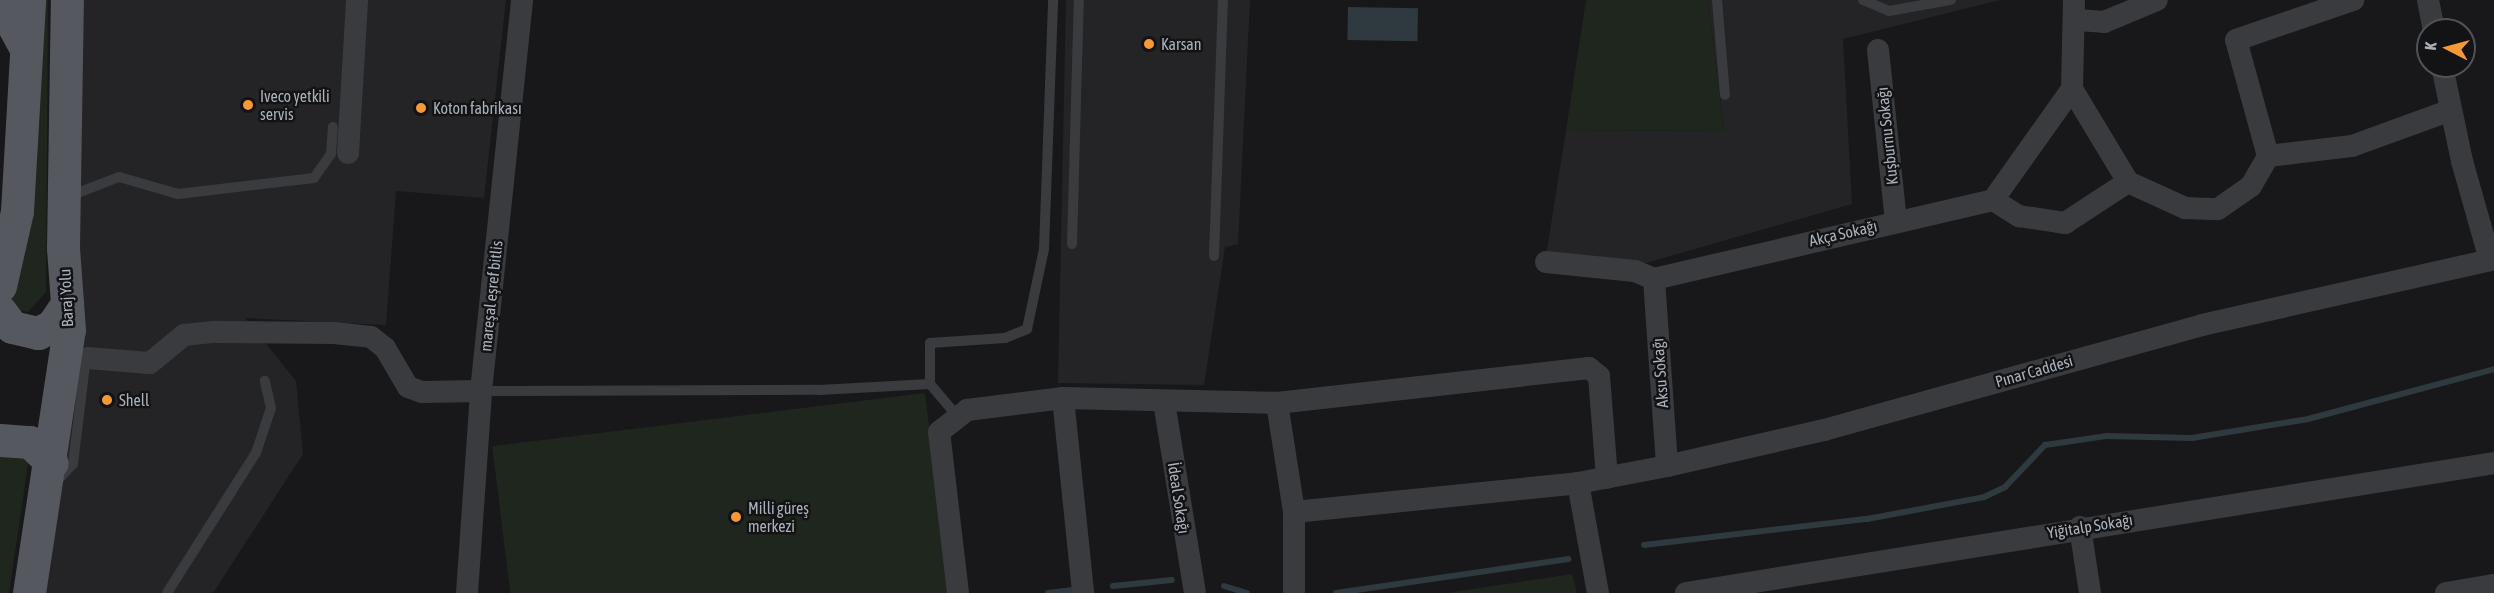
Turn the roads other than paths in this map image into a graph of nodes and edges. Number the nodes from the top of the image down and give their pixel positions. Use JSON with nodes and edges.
{"nodes":[{"id":1,"x":28,"y":0,"type":"edge"},
{"id":2,"x":67,"y":0,"type":"edge"},
{"id":3,"x":357,"y":0,"type":"edge"},
{"id":4,"x":522,"y":0,"type":"edge"},
{"id":5,"x":1053,"y":0,"type":"edge"},
{"id":6,"x":1079,"y":0,"type":"edge"},
{"id":7,"x":1223,"y":0,"type":"edge"},
{"id":8,"x":1717,"y":0,"type":"edge"},
{"id":9,"x":1863,"y":0,"type":"edge"},
{"id":10,"x":1951,"y":0,"type":"edge"},
{"id":11,"x":2157,"y":0,"type":"edge"},
{"id":12,"x":2353,"y":0,"type":"edge"},
{"id":13,"x":2428,"y":0,"type":"edge"},
{"id":14,"x":0,"y":1,"type":"edge"},
{"id":15,"x":2076,"y":10,"type":"edge"},
{"id":16,"x":2432,"y":18,"type":"edge"},
{"id":17,"x":1878,"y":50,"type":"dead end"},
{"id":18,"x":28,"y":54,"type":"junction"},
{"id":19,"x":2444,"y":78,"type":"edge"},
{"id":20,"x":2072,"y":89,"type":"junction"},
{"id":21,"x":1725,"y":95,"type":"dead end"},
{"id":22,"x":2451,"y":110,"type":"junction"},
{"id":23,"x":333,"y":127,"type":"dead end"},
{"id":24,"x":348,"y":153,"type":"dead end"},
{"id":25,"x":2268,"y":156,"type":"junction"},
{"id":26,"x":2128,"y":182,"type":"junction"},
{"id":27,"x":64,"y":199,"type":"junction"},
{"id":28,"x":1993,"y":200,"type":"junction"},
{"id":29,"x":1896,"y":221,"type":"junction"},
{"id":30,"x":1072,"y":244,"type":"dead end"},
{"id":31,"x":1214,"y":256,"type":"dead end"},
{"id":32,"x":2492,"y":260,"type":"edge"},
{"id":33,"x":1545,"y":262,"type":"dead end"},
{"id":34,"x":1653,"y":279,"type":"junction"},
{"id":35,"x":0,"y":286,"type":"edge"},
{"id":36,"x":67,"y":304,"type":"junction"},
{"id":37,"x":0,"y":311,"type":"edge"},
{"id":38,"x":87,"y":358,"type":"junction"},
{"id":39,"x":265,"y":381,"type":"dead end"},
{"id":40,"x":930,"y":384,"type":"junction"},
{"id":41,"x":481,"y":391,"type":"junction"},
{"id":42,"x":1063,"y":398,"type":"junction"},
{"id":43,"x":1164,"y":402,"type":"junction"},
{"id":44,"x":1277,"y":403,"type":"junction"},
{"id":45,"x":958,"y":417,"type":"junction"},
{"id":46,"x":0,"y":440,"type":"edge"},
{"id":47,"x":2494,"y":463,"type":"edge"},
{"id":48,"x":1667,"y":466,"type":"junction"},
{"id":49,"x":50,"y":476,"type":"junction"},
{"id":50,"x":1607,"y":478,"type":"junction"},
{"id":51,"x":1578,"y":483,"type":"junction"},
{"id":52,"x":1294,"y":512,"type":"junction"},
{"id":53,"x":2080,"y":527,"type":"junction"},
{"id":54,"x":2494,"y":585,"type":"edge"},
{"id":55,"x":1294,"y":591,"type":"dead end"},
{"id":56,"x":29,"y":593,"type":"edge"},
{"id":57,"x":167,"y":593,"type":"edge"},
{"id":58,"x":467,"y":593,"type":"edge"},
{"id":59,"x":958,"y":593,"type":"edge"},
{"id":60,"x":1083,"y":593,"type":"edge"},
{"id":61,"x":1195,"y":593,"type":"edge"},
{"id":62,"x":1598,"y":593,"type":"edge"},
{"id":63,"x":1686,"y":593,"type":"edge"},
{"id":64,"x":2090,"y":593,"type":"edge"},
{"id":65,"x":2446,"y":593,"type":"edge"}],
"edges":[{"from":1,"to":18,"type":"main road"},
{"from":2,"to":27,"type":"main road","name":"Baraj Yolu"},
{"from":3,"to":24,"type":"street"},
{"from":4,"to":41,"type":"street","name":"mareşal eşref bitlis"},
{"from":5,"to":40,"type":"lane"},
{"from":6,"to":30,"type":"lane"},
{"from":7,"to":31,"type":"lane"},
{"from":8,"to":21,"type":"lane"},
{"from":9,"to":10,"type":"lane"},
{"from":11,"to":15,"type":"street"},
{"from":12,"to":25,"type":"street"},
{"from":13,"to":16,"type":"street"},
{"from":14,"to":18,"type":"main road"},
{"from":15,"to":20,"type":"street"},
{"from":17,"to":29,"type":"street","name":"Kuşburnu Sokağı"},
{"from":18,"to":35,"type":"main road"},
{"from":19,"to":22,"type":"street"},
{"from":20,"to":26,"type":"street"},
{"from":20,"to":28,"type":"street"},
{"from":22,"to":25,"type":"street"},
{"from":22,"to":32,"type":"street"},
{"from":23,"to":27,"type":"lane"},
{"from":25,"to":26,"type":"street"},
{"from":26,"to":28,"type":"street"},
{"from":27,"to":36,"type":"main road","name":"Baraj Yolu"},
{"from":28,"to":29,"type":"street","name":"Akça Sokağı"},
{"from":29,"to":34,"type":"street","name":"Akça Sokağı"},
{"from":32,"to":48,"type":"street","name":"Pınar Caddesi"},
{"from":33,"to":34,"type":"street"},
{"from":34,"to":48,"type":"street","name":"Aksu Sokağı"},
{"from":36,"to":37,"type":"main road"},
{"from":36,"to":38,"type":"lane"},
{"from":36,"to":49,"type":"main road","name":"Baraj Yolu"},
{"from":38,"to":41,"type":"street"},
{"from":38,"to":49,"type":"lane"},
{"from":39,"to":57,"type":"lane"},
{"from":40,"to":41,"type":"lane"},
{"from":40,"to":45,"type":"lane"},
{"from":41,"to":58,"type":"street","name":"mareşal eşref bitlis"},
{"from":42,"to":43,"type":"street"},
{"from":42,"to":45,"type":"street"},
{"from":42,"to":60,"type":"street"},
{"from":43,"to":44,"type":"street"},
{"from":43,"to":61,"type":"street","name":"İdeal Sokağı"},
{"from":44,"to":50,"type":"street"},
{"from":44,"to":52,"type":"street"},
{"from":45,"to":59,"type":"street"},
{"from":46,"to":49,"type":"main road"},
{"from":47,"to":53,"type":"street","name":"Yiğitalp Sokağı"},
{"from":48,"to":50,"type":"street","name":"Pınar Caddesi"},
{"from":49,"to":56,"type":"main road","name":"Baraj Yolu"},
{"from":50,"to":51,"type":"street","name":"Pınar Caddesi"},
{"from":51,"to":52,"type":"street","name":"Pınar Caddesi"},
{"from":51,"to":62,"type":"street"},
{"from":52,"to":55,"type":"street"},
{"from":53,"to":63,"type":"street","name":"Yiğitalp Sokağı"},
{"from":53,"to":64,"type":"street"},
{"from":54,"to":65,"type":"street"}]}
